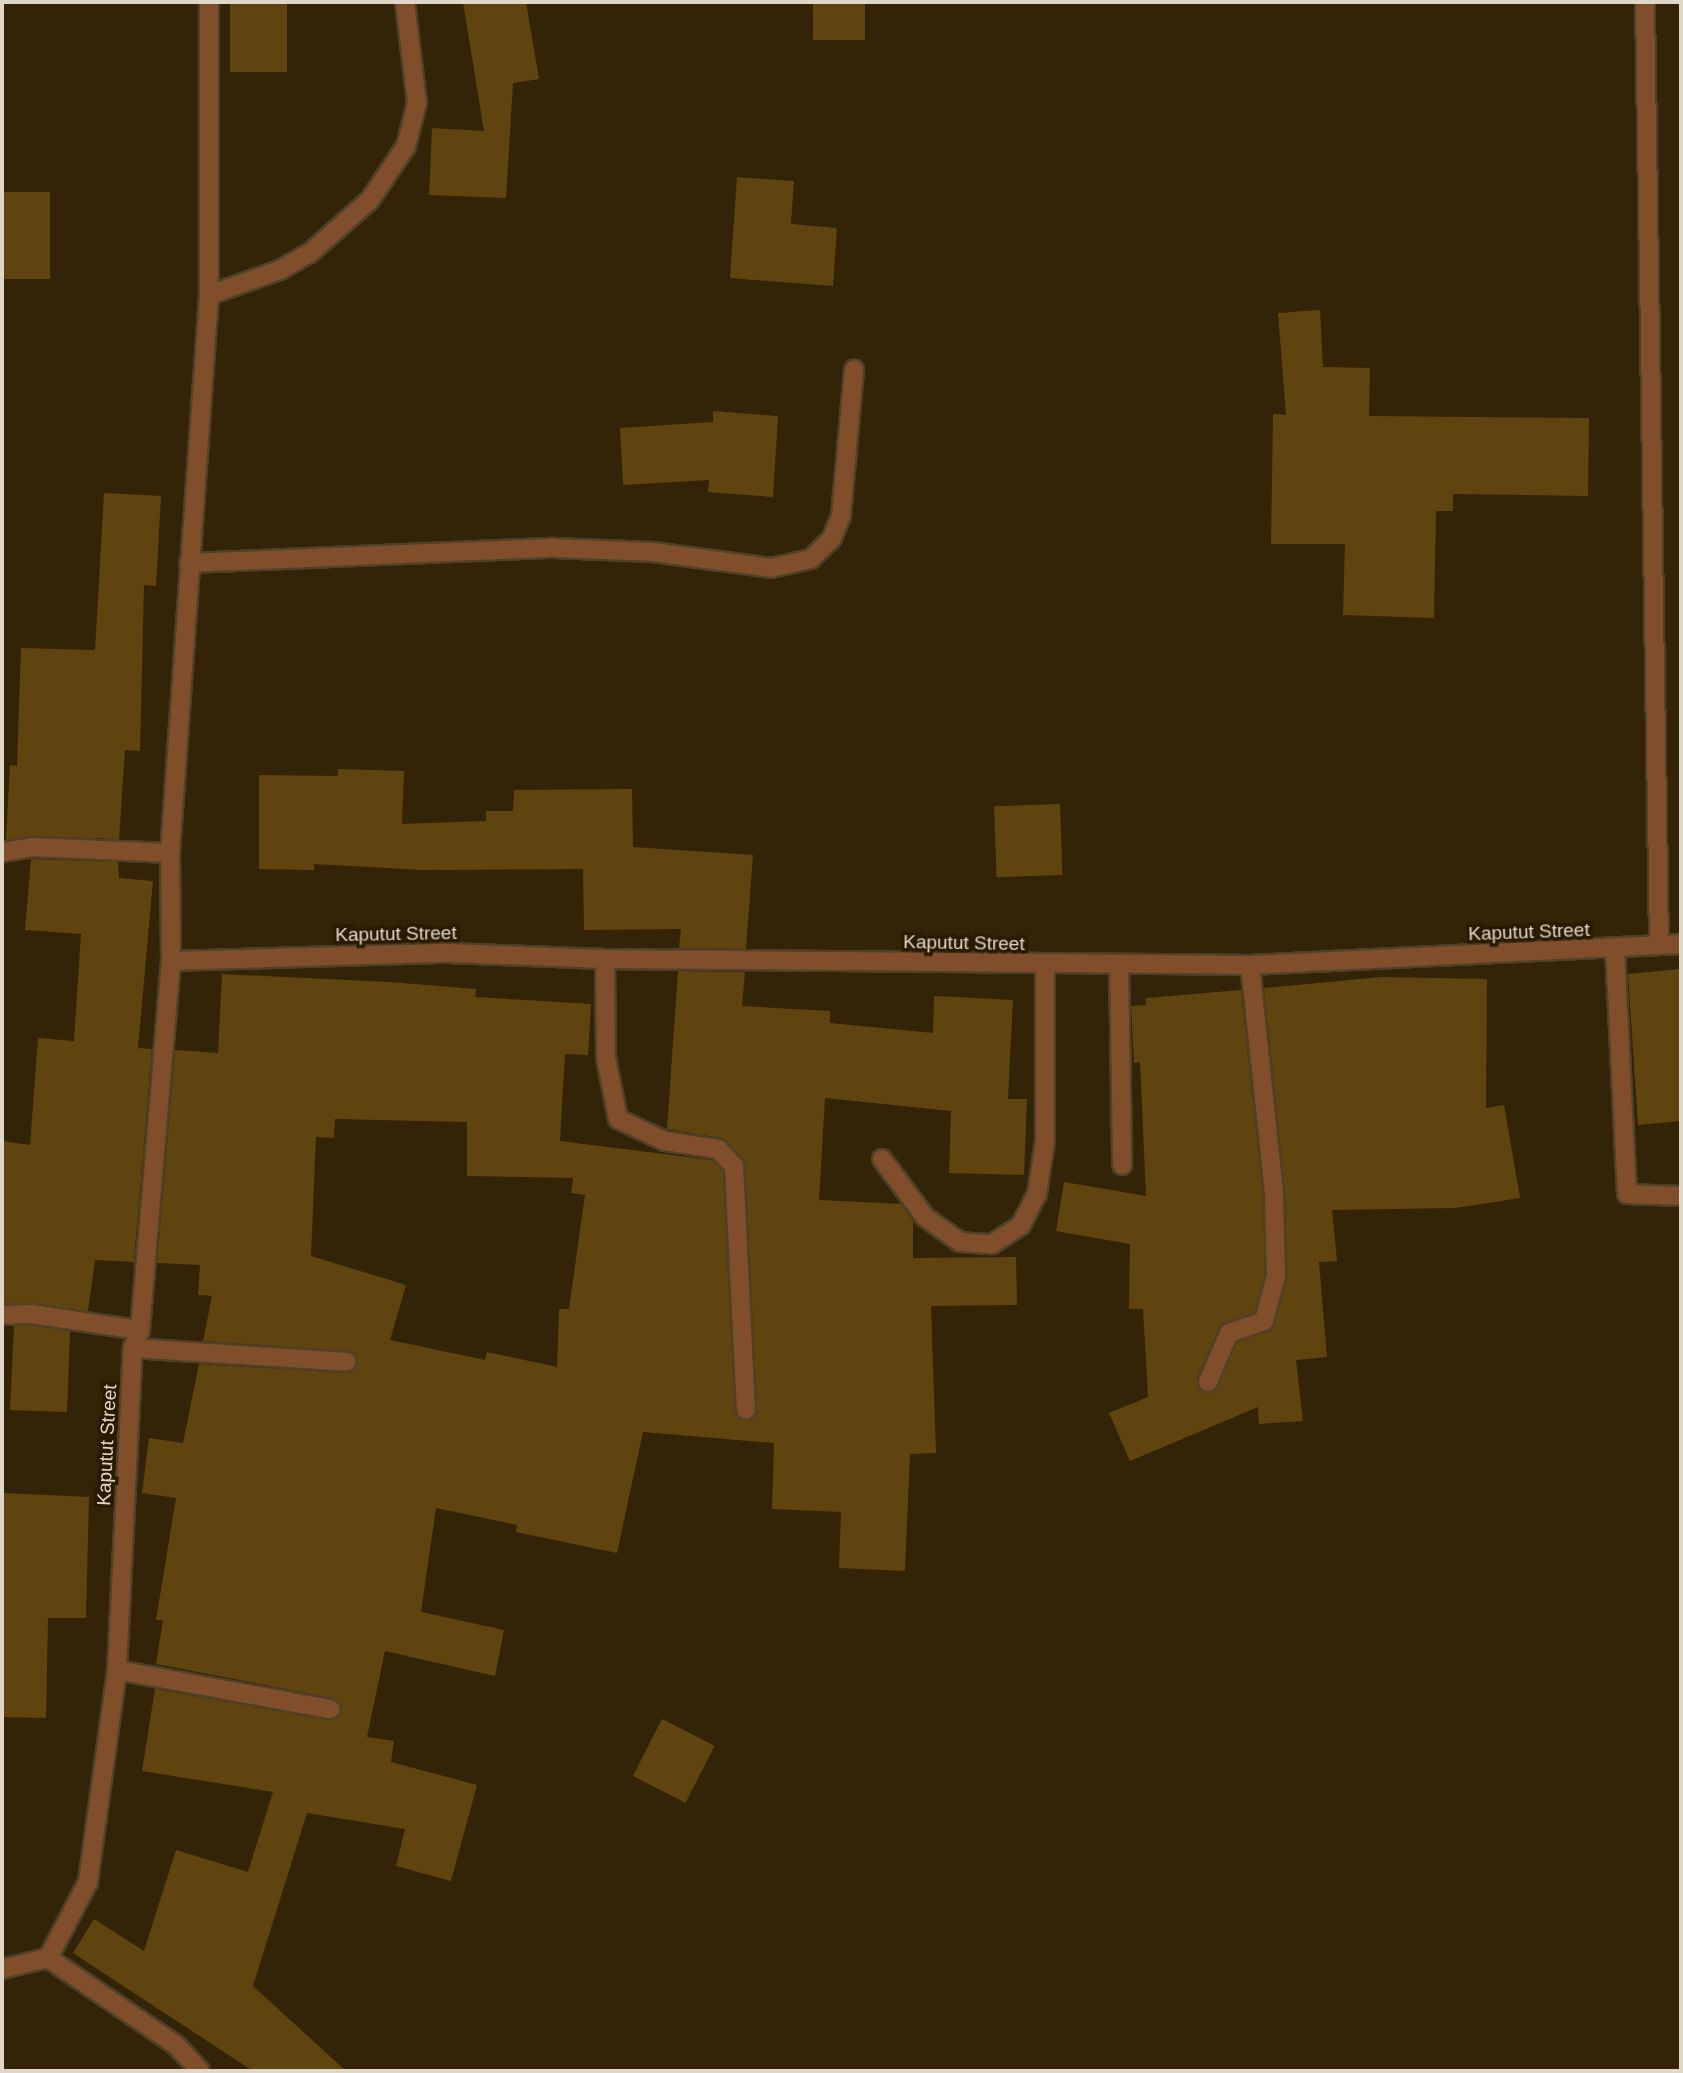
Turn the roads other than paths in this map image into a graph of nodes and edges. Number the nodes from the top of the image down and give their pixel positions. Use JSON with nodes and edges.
{"nodes":[{"id":1,"x":209,"y":2,"type":"edge"},
{"id":2,"x":404,"y":2,"type":"edge"},
{"id":3,"x":1645,"y":2,"type":"edge"},
{"id":4,"x":208,"y":295,"type":"junction"},
{"id":5,"x":854,"y":370,"type":"dead end"},
{"id":6,"x":189,"y":563,"type":"junction"},
{"id":7,"x":2,"y":852,"type":"edge"},
{"id":8,"x":170,"y":853,"type":"junction"},
{"id":9,"x":1659,"y":944,"type":"junction"},
{"id":10,"x":1681,"y":944,"type":"edge"},
{"id":11,"x":1615,"y":949,"type":"junction"},
{"id":12,"x":605,"y":959,"type":"junction"},
{"id":13,"x":171,"y":961,"type":"junction"},
{"id":14,"x":1119,"y":964,"type":"junction"},
{"id":15,"x":1250,"y":964,"type":"junction"},
{"id":16,"x":1045,"y":966,"type":"junction"},
{"id":17,"x":882,"y":1159,"type":"dead end"},
{"id":18,"x":1122,"y":1165,"type":"dead end"},
{"id":19,"x":1681,"y":1196,"type":"edge"},
{"id":20,"x":2,"y":1315,"type":"edge"},
{"id":21,"x":140,"y":1330,"type":"junction"},
{"id":22,"x":133,"y":1348,"type":"junction"},
{"id":23,"x":347,"y":1362,"type":"dead end"},
{"id":24,"x":1208,"y":1382,"type":"dead end"},
{"id":25,"x":746,"y":1410,"type":"dead end"},
{"id":26,"x":117,"y":1671,"type":"junction"},
{"id":27,"x":330,"y":1709,"type":"dead end"},
{"id":28,"x":48,"y":1958,"type":"junction"},
{"id":29,"x":2,"y":1969,"type":"edge"},
{"id":30,"x":200,"y":2071,"type":"edge"}],
"edges":[{"from":1,"to":4,"type":"street"},
{"from":2,"to":4,"type":"street"},
{"from":3,"to":9,"type":"street"},
{"from":4,"to":6,"type":"street"},
{"from":5,"to":6,"type":"street"},
{"from":6,"to":8,"type":"street"},
{"from":7,"to":8,"type":"street"},
{"from":8,"to":13,"type":"street"},
{"from":9,"to":10,"type":"street","name":"Kaputut Street"},
{"from":9,"to":11,"type":"street","name":"Kaputut Street"},
{"from":11,"to":15,"type":"street","name":"Kaputut Street"},
{"from":11,"to":19,"type":"street"},
{"from":12,"to":13,"type":"street","name":"Kaputut Street"},
{"from":12,"to":16,"type":"street","name":"Kaputut Street"},
{"from":12,"to":25,"type":"street"},
{"from":13,"to":21,"type":"street","name":"Kaputut Street"},
{"from":14,"to":15,"type":"street","name":"Kaputut Street"},
{"from":14,"to":16,"type":"street","name":"Kaputut Street"},
{"from":14,"to":18,"type":"street"},
{"from":15,"to":24,"type":"street"},
{"from":16,"to":17,"type":"street"},
{"from":20,"to":21,"type":"street"},
{"from":21,"to":22,"type":"street","name":"Kaputut Street"},
{"from":22,"to":23,"type":"street"},
{"from":22,"to":26,"type":"street","name":"Kaputut Street"},
{"from":26,"to":27,"type":"street"},
{"from":26,"to":28,"type":"street","name":"Kaputut Street"},
{"from":28,"to":29,"type":"street"},
{"from":28,"to":30,"type":"street"}]}
